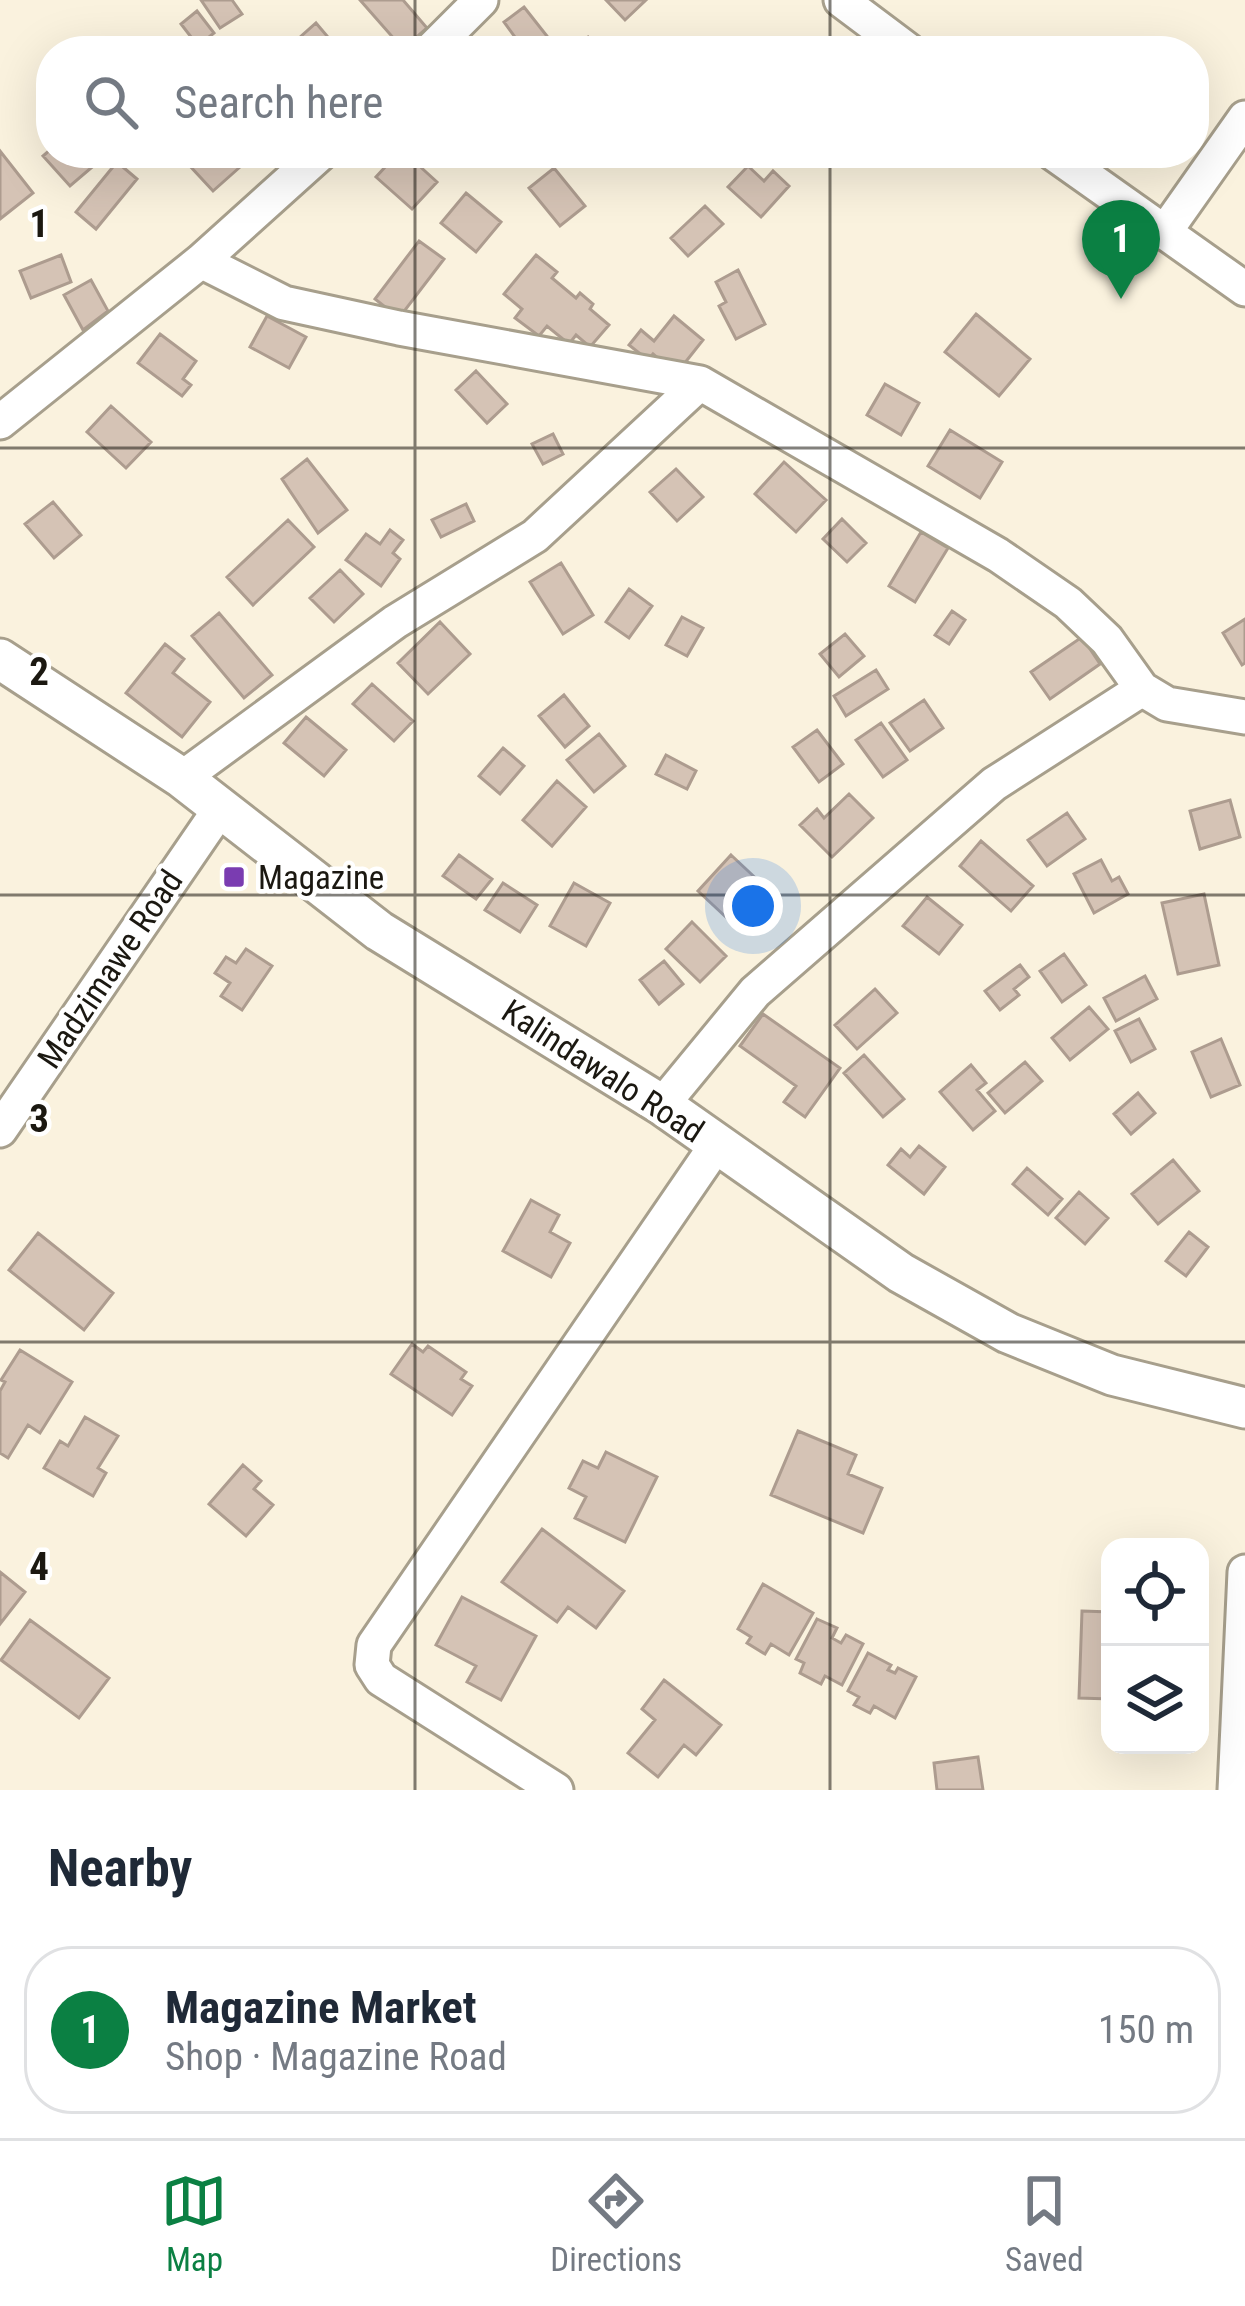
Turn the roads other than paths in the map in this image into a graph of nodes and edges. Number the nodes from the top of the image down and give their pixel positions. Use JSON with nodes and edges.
{"nodes":[{"id":1,"x":481,"y":0,"type":"edge"},
{"id":2,"x":841,"y":0,"type":"edge"},
{"id":3,"x":445,"y":36,"type":"edge"},
{"id":4,"x":889,"y":36,"type":"edge"},
{"id":5,"x":1245,"y":118,"type":"edge"},
{"id":6,"x":304,"y":168,"type":"edge"},
{"id":7,"x":1074,"y":168,"type":"edge"},
{"id":8,"x":1164,"y":232,"type":"junction"},
{"id":9,"x":201,"y":261,"type":"junction"},
{"id":10,"x":1245,"y":289,"type":"edge"},
{"id":11,"x":700,"y":383,"type":"junction"},
{"id":12,"x":0,"y":422,"type":"edge"},
{"id":13,"x":0,"y":659,"type":"edge"},
{"id":14,"x":1142,"y":689,"type":"junction"},
{"id":15,"x":1245,"y":717,"type":"edge"},
{"id":16,"x":182,"y":778,"type":"junction"},
{"id":17,"x":220,"y":809,"type":"junction"},
{"id":18,"x":662,"y":1105,"type":"junction"},
{"id":19,"x":0,"y":1130,"type":"edge"},
{"id":20,"x":716,"y":1144,"type":"junction"},
{"id":21,"x":1245,"y":1408,"type":"edge"},
{"id":22,"x":1245,"y":1572,"type":"edge"},
{"id":23,"x":556,"y":1790,"type":"edge"},
{"id":24,"x":1235,"y":1790,"type":"edge"}],
"edges":[{"from":1,"to":3,"type":"street"},
{"from":2,"to":4,"type":"street"},
{"from":5,"to":8,"type":"street"},
{"from":6,"to":9,"type":"street"},
{"from":7,"to":8,"type":"street"},
{"from":8,"to":10,"type":"street"},
{"from":9,"to":11,"type":"street"},
{"from":9,"to":12,"type":"street"},
{"from":11,"to":14,"type":"street"},
{"from":11,"to":16,"type":"street"},
{"from":13,"to":16,"type":"street","name":"Kalindawalo Road"},
{"from":14,"to":15,"type":"street"},
{"from":14,"to":18,"type":"street"},
{"from":16,"to":17,"type":"street","name":"Kalindawalo Road"},
{"from":17,"to":18,"type":"street","name":"Kalindawalo Road"},
{"from":17,"to":19,"type":"street","name":"Madzimawe Road"},
{"from":18,"to":20,"type":"street","name":"Kalindawalo Road"},
{"from":20,"to":21,"type":"street","name":"Kalindawalo Road"},
{"from":20,"to":23,"type":"street"},
{"from":22,"to":24,"type":"street"}]}
